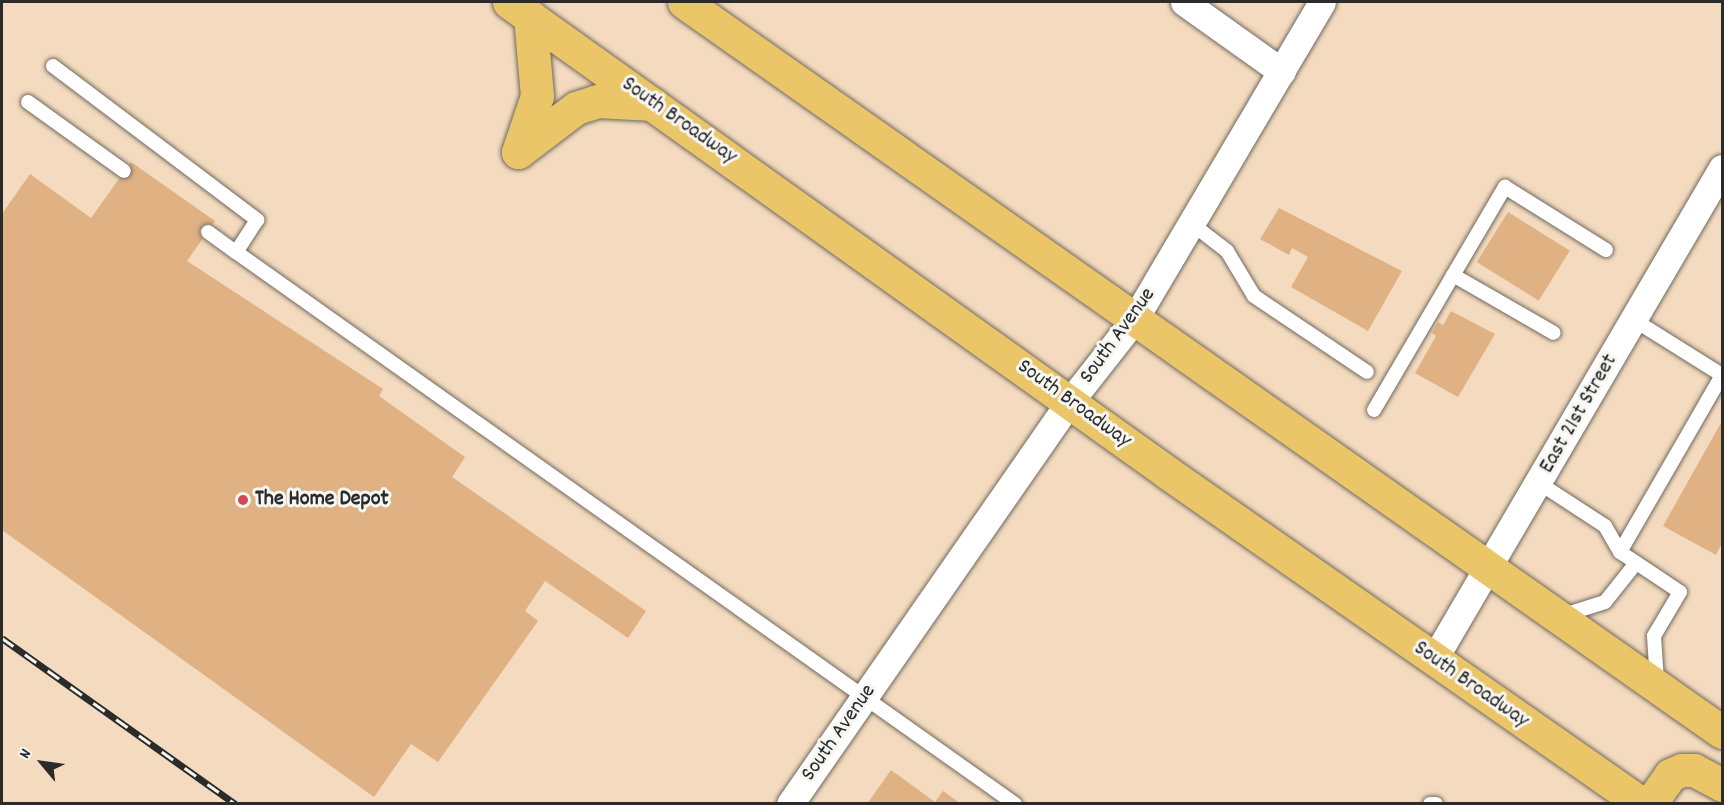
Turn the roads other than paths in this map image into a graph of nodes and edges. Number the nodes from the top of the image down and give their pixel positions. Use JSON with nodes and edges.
{"nodes":[{"id":1,"x":684,"y":2,"type":"edge"},
{"id":2,"x":1184,"y":2,"type":"edge"},
{"id":3,"x":1322,"y":2,"type":"edge"},
{"id":4,"x":519,"y":9,"type":"edge"},
{"id":5,"x":53,"y":66,"type":"dead end"},
{"id":6,"x":1282,"y":72,"type":"junction"},
{"id":7,"x":28,"y":102,"type":"dead end"},
{"id":8,"x":654,"y":104,"type":"junction"},
{"id":9,"x":1722,"y":168,"type":"edge"},
{"id":10,"x":124,"y":171,"type":"dead end"},
{"id":11,"x":1192,"y":224,"type":"junction"},
{"id":12,"x":208,"y":232,"type":"dead end"},
{"id":13,"x":1606,"y":250,"type":"dead end"},
{"id":14,"x":236,"y":252,"type":"junction"},
{"id":15,"x":1453,"y":275,"type":"junction"},
{"id":16,"x":1134,"y":320,"type":"junction"},
{"id":17,"x":1634,"y":321,"type":"junction"},
{"id":18,"x":1554,"y":333,"type":"dead end"},
{"id":19,"x":1367,"y":372,"type":"dead end"},
{"id":20,"x":1722,"y":375,"type":"edge"},
{"id":21,"x":1071,"y":400,"type":"junction"},
{"id":22,"x":1374,"y":410,"type":"dead end"},
{"id":23,"x":1539,"y":483,"type":"junction"},
{"id":24,"x":1620,"y":552,"type":"junction"},
{"id":25,"x":1636,"y":563,"type":"junction"},
{"id":26,"x":1490,"y":568,"type":"junction"},
{"id":27,"x":1557,"y":616,"type":"junction"},
{"id":28,"x":1434,"y":659,"type":"junction"},
{"id":29,"x":1659,"y":688,"type":"junction"},
{"id":30,"x":864,"y":698,"type":"junction"},
{"id":31,"x":1722,"y":732,"type":"edge"},
{"id":32,"x":1722,"y":784,"type":"edge"},
{"id":33,"x":790,"y":804,"type":"edge"},
{"id":34,"x":1015,"y":804,"type":"edge"},
{"id":35,"x":1430,"y":804,"type":"edge"},
{"id":36,"x":1436,"y":804,"type":"edge"},
{"id":37,"x":1642,"y":804,"type":"edge"},
{"id":38,"x":1650,"y":804,"type":"edge"}],
"edges":[{"from":1,"to":16,"type":"main road"},
{"from":2,"to":6,"type":"street"},
{"from":3,"to":6,"type":"street","name":"South Avenue"},
{"from":4,"to":8,"type":"main road","name":"South Broadway"},
{"from":4,"to":8,"type":"main road"},
{"from":5,"to":14,"type":"lane"},
{"from":6,"to":11,"type":"street","name":"South Avenue"},
{"from":7,"to":10,"type":"lane"},
{"from":8,"to":21,"type":"main road","name":"South Broadway"},
{"from":9,"to":17,"type":"street","name":"East 21st Street"},
{"from":11,"to":16,"type":"street","name":"South Avenue"},
{"from":11,"to":19,"type":"lane"},
{"from":12,"to":14,"type":"lane"},
{"from":13,"to":15,"type":"lane"},
{"from":14,"to":30,"type":"lane"},
{"from":15,"to":18,"type":"lane"},
{"from":15,"to":22,"type":"lane"},
{"from":16,"to":21,"type":"street","name":"South Avenue"},
{"from":16,"to":26,"type":"main road"},
{"from":17,"to":20,"type":"lane"},
{"from":17,"to":23,"type":"street","name":"East 21st Street"},
{"from":20,"to":24,"type":"lane"},
{"from":21,"to":28,"type":"main road","name":"South Broadway"},
{"from":21,"to":30,"type":"street","name":"South Avenue"},
{"from":23,"to":24,"type":"lane"},
{"from":23,"to":26,"type":"street","name":"East 21st Street"},
{"from":24,"to":25,"type":"lane"},
{"from":25,"to":27,"type":"lane"},
{"from":25,"to":29,"type":"lane"},
{"from":26,"to":27,"type":"main road"},
{"from":26,"to":28,"type":"street","name":"East 21st Street"},
{"from":27,"to":29,"type":"main road"},
{"from":28,"to":37,"type":"main road","name":"South Broadway"},
{"from":29,"to":31,"type":"main road"},
{"from":30,"to":33,"type":"street","name":"South Avenue"},
{"from":30,"to":34,"type":"lane"},
{"from":32,"to":38,"type":"main road"},
{"from":35,"to":36,"type":"lane"}]}
